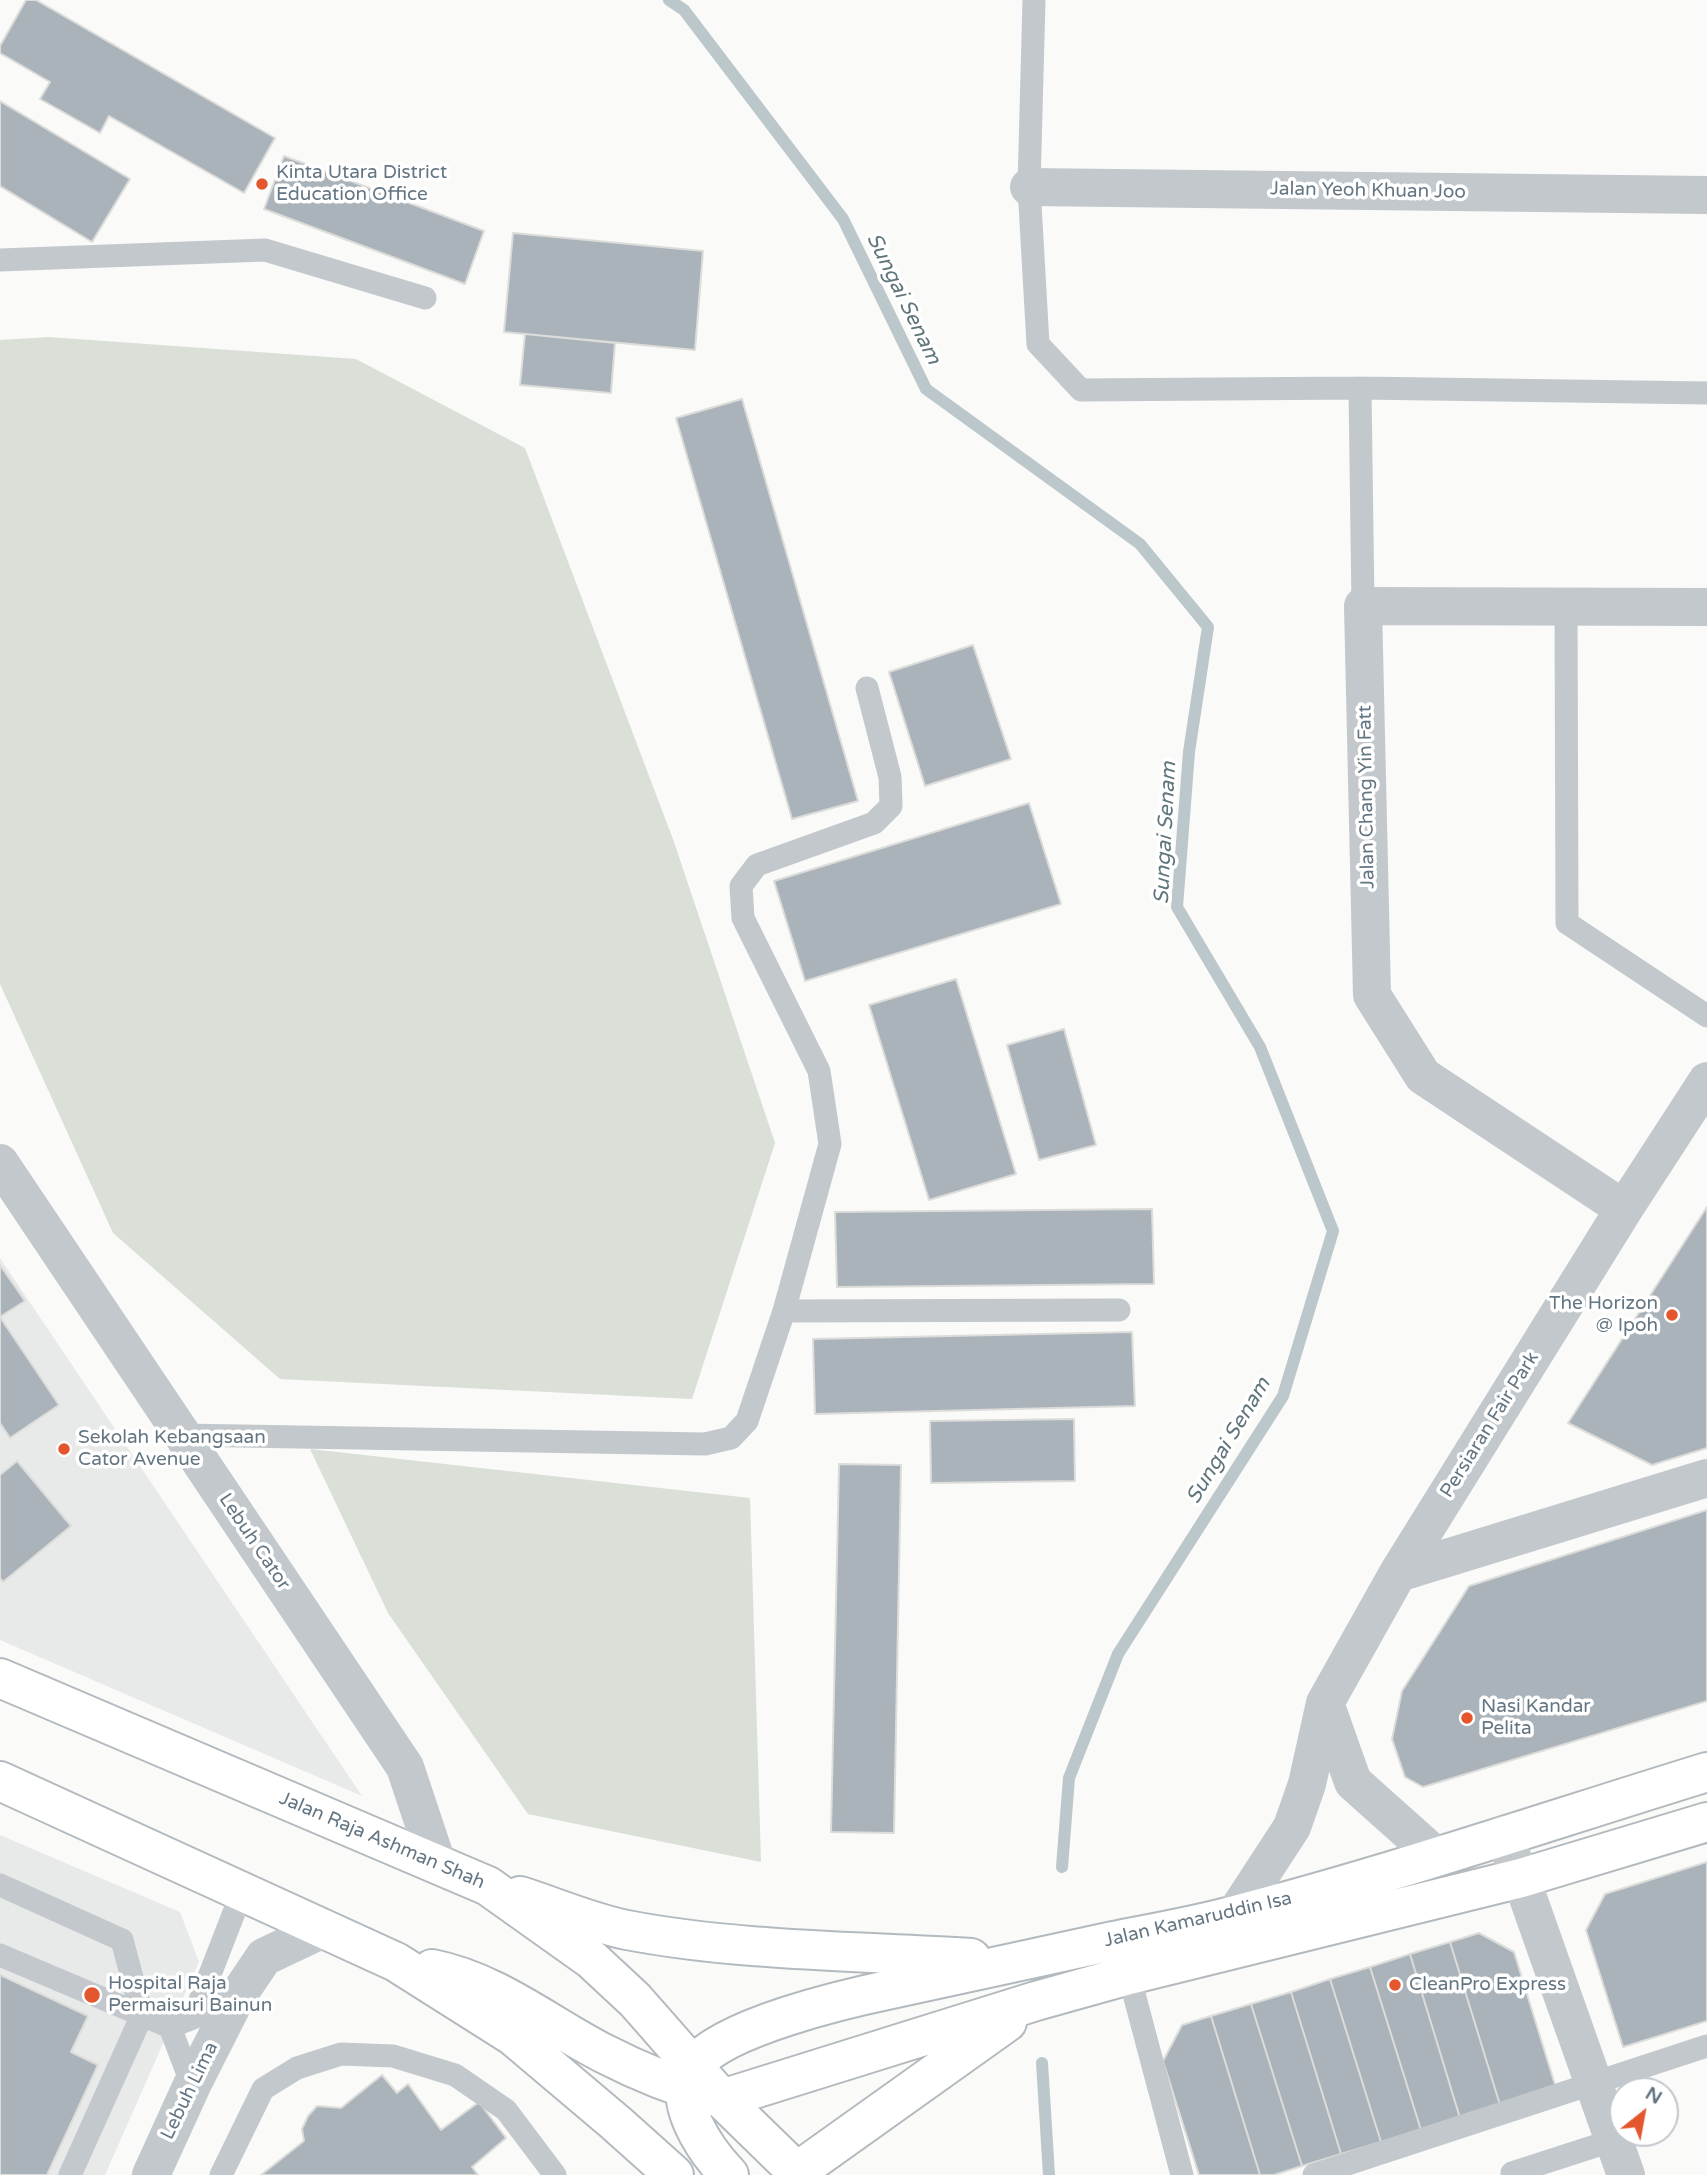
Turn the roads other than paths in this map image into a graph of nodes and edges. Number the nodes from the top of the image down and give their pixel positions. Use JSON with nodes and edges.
{"nodes":[{"id":1,"x":1034,"y":0,"type":"edge"},
{"id":2,"x":1029,"y":187,"type":"junction"},
{"id":3,"x":1707,"y":195,"type":"edge"},
{"id":4,"x":0,"y":260,"type":"edge"},
{"id":5,"x":425,"y":298,"type":"dead end"},
{"id":6,"x":1360,"y":388,"type":"junction"},
{"id":7,"x":1707,"y":393,"type":"edge"},
{"id":8,"x":1363,"y":606,"type":"junction"},
{"id":9,"x":1566,"y":606,"type":"junction"},
{"id":10,"x":1707,"y":607,"type":"edge"},
{"id":11,"x":867,"y":688,"type":"dead end"},
{"id":12,"x":1707,"y":1016,"type":"edge"},
{"id":13,"x":1707,"y":1081,"type":"edge"},
{"id":14,"x":0,"y":1163,"type":"edge"},
{"id":15,"x":1624,"y":1209,"type":"junction"},
{"id":16,"x":784,"y":1311,"type":"junction"},
{"id":17,"x":1119,"y":1311,"type":"dead end"},
{"id":18,"x":182,"y":1434,"type":"junction"},
{"id":19,"x":1707,"y":1478,"type":"edge"},
{"id":20,"x":1398,"y":1573,"type":"junction"},
{"id":21,"x":0,"y":1678,"type":"edge"},
{"id":22,"x":1325,"y":1703,"type":"junction"},
{"id":23,"x":1707,"y":1772,"type":"edge"},
{"id":24,"x":0,"y":1781,"type":"edge"},
{"id":25,"x":1707,"y":1822,"type":"edge"},
{"id":26,"x":1503,"y":1835,"type":"junction"},
{"id":27,"x":1437,"y":1857,"type":"junction"},
{"id":28,"x":437,"y":1863,"type":"junction"},
{"id":29,"x":1521,"y":1878,"type":"junction"},
{"id":30,"x":0,"y":1885,"type":"edge"},
{"id":31,"x":488,"y":1886,"type":"junction"},
{"id":32,"x":242,"y":1892,"type":"junction"},
{"id":33,"x":1234,"y":1916,"type":"junction"},
{"id":34,"x":323,"y":1928,"type":"junction"},
{"id":35,"x":0,"y":1955,"type":"edge"},
{"id":36,"x":1020,"y":1961,"type":"junction"},
{"id":37,"x":396,"y":1962,"type":"junction"},
{"id":38,"x":1129,"y":1975,"type":"junction"},
{"id":39,"x":1036,"y":2001,"type":"junction"},
{"id":40,"x":142,"y":2015,"type":"junction"},
{"id":41,"x":170,"y":2027,"type":"junction"},
{"id":42,"x":1707,"y":2046,"type":"edge"},
{"id":43,"x":689,"y":2077,"type":"junction"},
{"id":44,"x":1593,"y":2082,"type":"junction"},
{"id":45,"x":192,"y":2085,"type":"junction"},
{"id":46,"x":722,"y":2099,"type":"junction"},
{"id":47,"x":1620,"y":2158,"type":"edge"},
{"id":48,"x":799,"y":2173,"type":"edge"},
{"id":49,"x":70,"y":2175,"type":"edge"},
{"id":50,"x":151,"y":2175,"type":"edge"},
{"id":51,"x":220,"y":2175,"type":"edge"},
{"id":52,"x":555,"y":2175,"type":"edge"},
{"id":53,"x":674,"y":2175,"type":"edge"},
{"id":54,"x":729,"y":2175,"type":"edge"},
{"id":55,"x":1182,"y":2175,"type":"edge"},
{"id":56,"x":1314,"y":2175,"type":"edge"},
{"id":57,"x":1513,"y":2175,"type":"edge"}],
"edges":[{"from":1,"to":2,"type":"lane"},
{"from":2,"to":3,"type":"street","name":"Jalan Yeoh Khuan Joo"},
{"from":2,"to":6,"type":"lane"},
{"from":4,"to":5,"type":"lane"},
{"from":6,"to":7,"type":"lane"},
{"from":6,"to":8,"type":"lane"},
{"from":8,"to":9,"type":"street"},
{"from":8,"to":15,"type":"street","name":"Jalan Chang Yin Fatt"},
{"from":9,"to":10,"type":"street"},
{"from":9,"to":12,"type":"lane"},
{"from":11,"to":16,"type":"lane"},
{"from":13,"to":15,"type":"street","name":"Persiaran Fair Park"},
{"from":14,"to":18,"type":"street","name":"Lebuh Cator"},
{"from":15,"to":20,"type":"street","name":"Persiaran Fair Park"},
{"from":16,"to":17,"type":"lane"},
{"from":16,"to":18,"type":"lane"},
{"from":18,"to":28,"type":"street","name":"Lebuh Cator"},
{"from":19,"to":20,"type":"street"},
{"from":20,"to":22,"type":"street","name":"Persiaran Fair Park"},
{"from":21,"to":28,"type":"main road","name":"Jalan Raja Ashman Shah"},
{"from":22,"to":27,"type":"street"},
{"from":22,"to":33,"type":"street","name":"Persiaran Fair Park"},
{"from":23,"to":26,"type":"main road","name":"Jalan Kamaruddin Isa"},
{"from":24,"to":32,"type":"main road"},
{"from":25,"to":29,"type":"main road","name":"Jalan Kamaruddin Isa"},
{"from":26,"to":27,"type":"main road","name":"Jalan Kamaruddin Isa"},
{"from":26,"to":29,"type":"street"},
{"from":27,"to":33,"type":"main road","name":"Jalan Kamaruddin Isa"},
{"from":28,"to":31,"type":"main road","name":"Jalan Raja Ashman Shah"},
{"from":29,"to":38,"type":"main road","name":"Jalan Kamaruddin Isa"},
{"from":29,"to":44,"type":"street"},
{"from":30,"to":40,"type":"lane"},
{"from":31,"to":36,"type":"main road"},
{"from":31,"to":43,"type":"main road","name":"Jalan Raja Ashman Shah"},
{"from":32,"to":34,"type":"main road"},
{"from":32,"to":41,"type":"lane"},
{"from":33,"to":36,"type":"main road","name":"Jalan Kamaruddin Isa"},
{"from":34,"to":37,"type":"main road"},
{"from":34,"to":45,"type":"street","name":"Lebuh Lima"},
{"from":35,"to":40,"type":"lane"},
{"from":36,"to":43,"type":"main road","name":"Jalan Kamaruddin Isa"},
{"from":37,"to":43,"type":"main road"},
{"from":37,"to":53,"type":"main road"},
{"from":38,"to":39,"type":"main road","name":"Jalan Kamaruddin Isa"},
{"from":38,"to":55,"type":"lane"},
{"from":39,"to":46,"type":"main road","name":"Jalan Kamaruddin Isa"},
{"from":39,"to":48,"type":"main road"},
{"from":40,"to":41,"type":"lane"},
{"from":40,"to":49,"type":"lane"},
{"from":41,"to":45,"type":"lane"},
{"from":42,"to":44,"type":"lane"},
{"from":43,"to":46,"type":"main road"},
{"from":43,"to":54,"type":"main road"},
{"from":44,"to":47,"type":"street"},
{"from":44,"to":56,"type":"lane"},
{"from":45,"to":50,"type":"street","name":"Lebuh Lima"},
{"from":46,"to":48,"type":"main road"},
{"from":47,"to":57,"type":"lane"},
{"from":51,"to":52,"type":"lane"}]}
